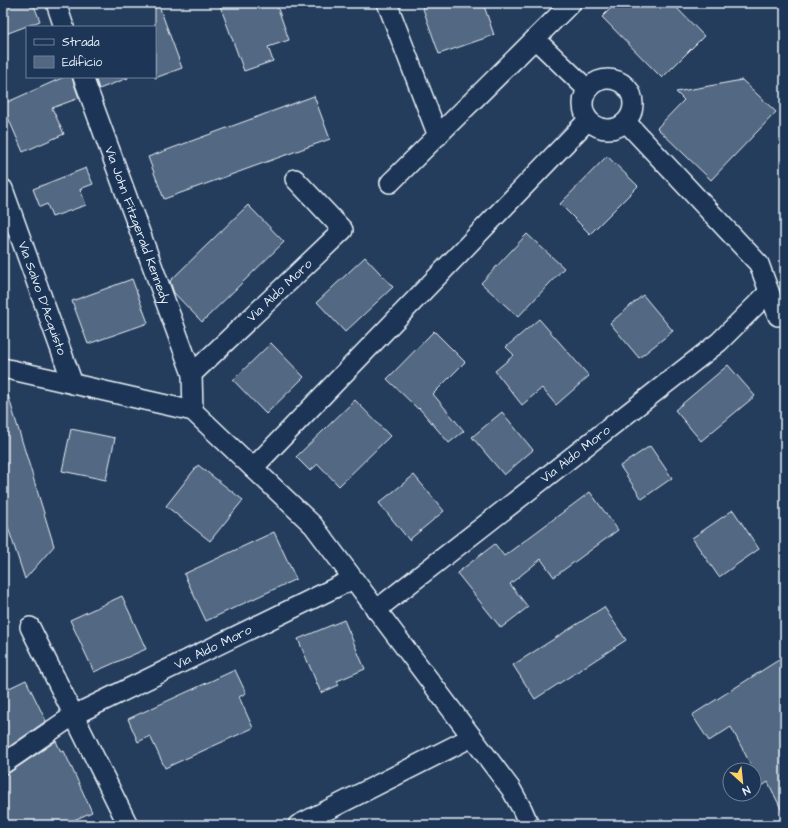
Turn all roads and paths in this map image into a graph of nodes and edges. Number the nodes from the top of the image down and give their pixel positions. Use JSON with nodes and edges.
{"nodes":[{"id":1,"x":56,"y":3,"type":"edge"},
{"id":2,"x":387,"y":3,"type":"edge"},
{"id":3,"x":571,"y":3,"type":"edge"},
{"id":4,"x":64,"y":26,"type":"edge"},
{"id":5,"x":534,"y":39,"type":"junction"},
{"id":6,"x":83,"y":78,"type":"edge"},
{"id":7,"x":587,"y":89,"type":"junction"},
{"id":8,"x":588,"y":120,"type":"junction"},
{"id":9,"x":626,"y":122,"type":"junction"},
{"id":10,"x":438,"y":136,"type":"junction"},
{"id":11,"x":295,"y":179,"type":"dead end"},
{"id":12,"x":390,"y":183,"type":"dead end"},
{"id":13,"x":3,"y":189,"type":"edge"},
{"id":14,"x":769,"y":292,"type":"junction"},
{"id":15,"x":778,"y":316,"type":"dead end"},
{"id":16,"x":3,"y":368,"type":"edge"},
{"id":17,"x":192,"y":374,"type":"junction"},
{"id":18,"x":73,"y":384,"type":"junction"},
{"id":19,"x":193,"y":411,"type":"junction"},
{"id":20,"x":253,"y":468,"type":"junction"},
{"id":21,"x":353,"y":579,"type":"junction"},
{"id":22,"x":376,"y":610,"type":"junction"},
{"id":23,"x":30,"y":628,"type":"dead end"},
{"id":24,"x":74,"y":715,"type":"junction"},
{"id":25,"x":472,"y":738,"type":"junction"},
{"id":26,"x":3,"y":764,"type":"edge"},
{"id":27,"x":128,"y":825,"type":"edge"},
{"id":28,"x":298,"y":825,"type":"edge"},
{"id":29,"x":529,"y":825,"type":"edge"}],
"edges":[{"from":1,"to":4,"type":"street"},
{"from":2,"to":10,"type":"street"},
{"from":3,"to":5,"type":"street"},
{"from":5,"to":7,"type":"street"},
{"from":5,"to":10,"type":"street"},
{"from":6,"to":17,"type":"street","name":"Via John Fitzgerald Kennedy"},
{"from":7,"to":8,"type":"street"},
{"from":7,"to":9,"type":"street"},
{"from":8,"to":9,"type":"street"},
{"from":8,"to":20,"type":"street"},
{"from":9,"to":14,"type":"street"},
{"from":10,"to":12,"type":"street"},
{"from":11,"to":17,"type":"street","name":"Via Aldo Moro"},
{"from":13,"to":18,"type":"street","name":"Via Salvo D'Acquisto"},
{"from":14,"to":15,"type":"street"},
{"from":14,"to":22,"type":"street","name":"Via Aldo Moro"},
{"from":16,"to":18,"type":"street"},
{"from":17,"to":19,"type":"street"},
{"from":18,"to":19,"type":"street"},
{"from":19,"to":20,"type":"street"},
{"from":20,"to":21,"type":"street"},
{"from":21,"to":22,"type":"street"},
{"from":21,"to":24,"type":"street","name":"Via Aldo Moro"},
{"from":22,"to":25,"type":"street"},
{"from":23,"to":24,"type":"street"},
{"from":24,"to":26,"type":"street","name":"Via Aldo Moro"},
{"from":24,"to":27,"type":"street"},
{"from":25,"to":28,"type":"street"},
{"from":25,"to":29,"type":"street"}]}
